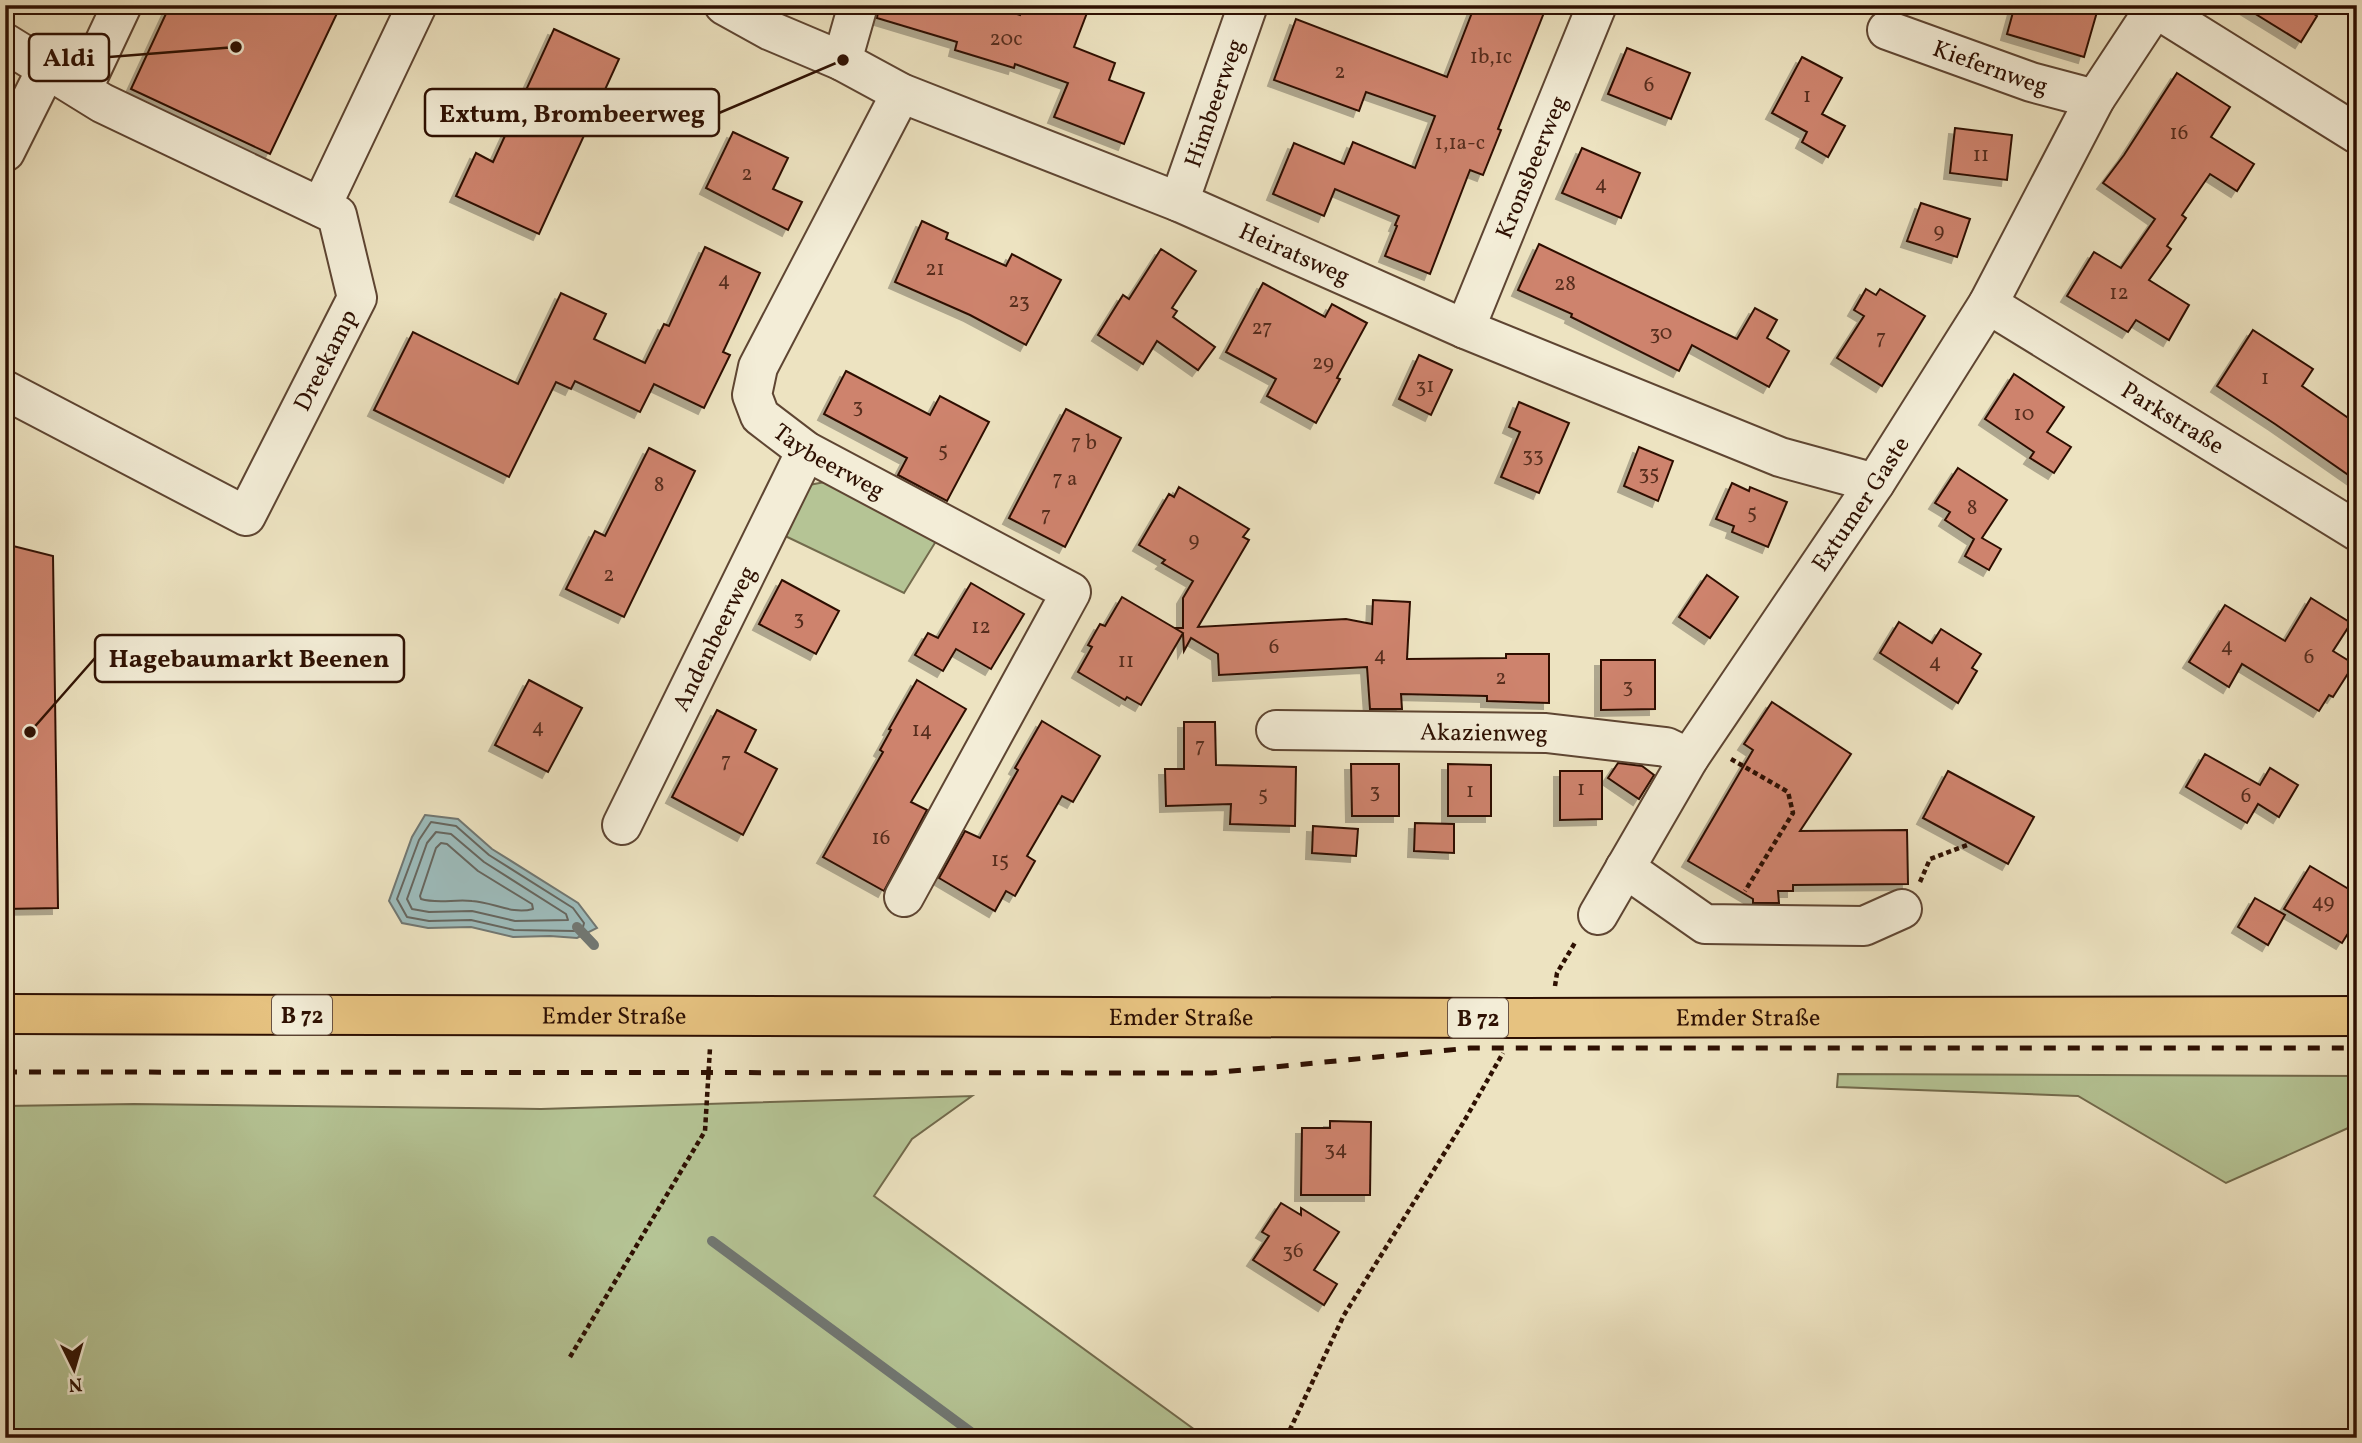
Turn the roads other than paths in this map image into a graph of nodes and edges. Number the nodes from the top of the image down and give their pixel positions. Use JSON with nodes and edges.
{"nodes":[{"id":1,"x":122,"y":5,"type":"edge"},
{"id":2,"x":417,"y":5,"type":"edge"},
{"id":3,"x":724,"y":5,"type":"edge"},
{"id":4,"x":858,"y":5,"type":"edge"},
{"id":5,"x":1248,"y":5,"type":"edge"},
{"id":6,"x":1597,"y":5,"type":"edge"},
{"id":7,"x":2156,"y":7,"type":"edge"},
{"id":8,"x":1887,"y":30,"type":"dead end"},
{"id":9,"x":5,"y":43,"type":"edge"},
{"id":10,"x":842,"y":61,"type":"junction"},
{"id":11,"x":46,"y":69,"type":"junction"},
{"id":12,"x":82,"y":90,"type":"junction"},
{"id":13,"x":901,"y":93,"type":"junction"},
{"id":14,"x":2095,"y":99,"type":"junction"},
{"id":15,"x":2357,"y":134,"type":"edge"},
{"id":16,"x":5,"y":152,"type":"edge"},
{"id":17,"x":1179,"y":202,"type":"junction"},
{"id":18,"x":321,"y":207,"type":"junction"},
{"id":19,"x":1989,"y":304,"type":"junction"},
{"id":20,"x":1465,"y":329,"type":"junction"},
{"id":21,"x":5,"y":390,"type":"edge"},
{"id":22,"x":806,"y":451,"type":"junction"},
{"id":23,"x":1875,"y":483,"type":"junction"},
{"id":24,"x":2357,"y":531,"type":"edge"},
{"id":25,"x":1276,"y":730,"type":"dead end"},
{"id":26,"x":1695,"y":750,"type":"junction"},
{"id":27,"x":622,"y":825,"type":"dead end"},
{"id":28,"x":1625,"y":868,"type":"junction"},
{"id":29,"x":904,"y":897,"type":"dead end"},
{"id":30,"x":1902,"y":909,"type":"road end"},
{"id":31,"x":1598,"y":915,"type":"road end"},
{"id":32,"x":5,"y":1014,"type":"edge"},
{"id":33,"x":2357,"y":1017,"type":"edge"}],
"edges":[{"from":1,"to":12,"type":"street"},
{"from":2,"to":18,"type":"street"},
{"from":3,"to":10,"type":"street","name":"Heiratsweg"},
{"from":4,"to":10,"type":"street"},
{"from":5,"to":17,"type":"street","name":"Himbeerweg"},
{"from":6,"to":20,"type":"street","name":"Kronsbeerweg"},
{"from":7,"to":14,"type":"street","name":"Extumer Gaste"},
{"from":7,"to":15,"type":"street"},
{"from":8,"to":14,"type":"street","name":"Kiefernweg"},
{"from":9,"to":11,"type":"street","name":"Dreekamp"},
{"from":10,"to":13,"type":"street","name":"Heiratsweg"},
{"from":11,"to":12,"type":"street","name":"Dreekamp"},
{"from":11,"to":16,"type":"street"},
{"from":12,"to":18,"type":"street","name":"Dreekamp"},
{"from":13,"to":17,"type":"street","name":"Heiratsweg"},
{"from":13,"to":22,"type":"street","name":"Taybeerweg"},
{"from":14,"to":19,"type":"street","name":"Extumer Gaste"},
{"from":17,"to":20,"type":"street","name":"Heiratsweg"},
{"from":18,"to":21,"type":"street","name":"Dreekamp"},
{"from":19,"to":23,"type":"street","name":"Extumer Gaste"},
{"from":19,"to":24,"type":"street","name":"Parkstraße"},
{"from":20,"to":23,"type":"street","name":"Heiratsweg"},
{"from":22,"to":27,"type":"street","name":"Andenbeerweg"},
{"from":22,"to":29,"type":"street","name":"Taybeerweg"},
{"from":23,"to":26,"type":"street","name":"Extumer Gaste"},
{"from":25,"to":26,"type":"street","name":"Akazienweg"},
{"from":26,"to":28,"type":"street","name":"Extumer Gaste"},
{"from":28,"to":30,"type":"street"},
{"from":28,"to":31,"type":"street","name":"Extumer Gaste"},
{"from":32,"to":33,"type":"main road","name":"Emder Straße","number":"B 72"}]}
